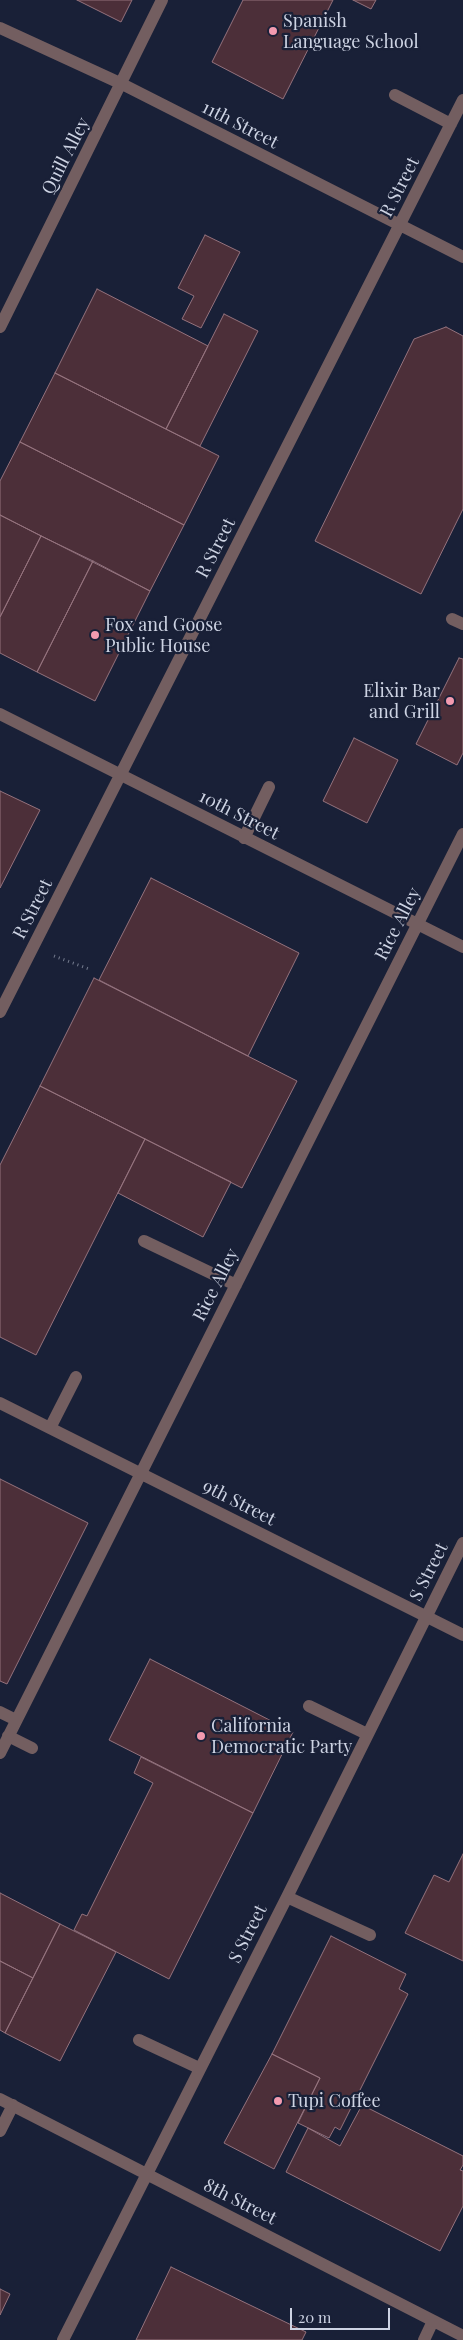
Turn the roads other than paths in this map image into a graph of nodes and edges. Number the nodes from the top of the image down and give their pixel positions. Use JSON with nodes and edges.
{"nodes":[{"id":1,"x":162,"y":0,"type":"edge"},
{"id":2,"x":0,"y":28,"type":"edge"},
{"id":3,"x":122,"y":84,"type":"junction"},
{"id":4,"x":395,"y":95,"type":"dead end"},
{"id":5,"x":463,"y":100,"type":"edge"},
{"id":6,"x":451,"y":124,"type":"junction"},
{"id":7,"x":400,"y":226,"type":"junction"},
{"id":8,"x":463,"y":258,"type":"edge"},
{"id":9,"x":0,"y":327,"type":"edge"},
{"id":10,"x":0,"y":714,"type":"edge"},
{"id":11,"x":121,"y":775,"type":"junction"},
{"id":12,"x":269,"y":787,"type":"dead end"},
{"id":13,"x":463,"y":834,"type":"edge"},
{"id":14,"x":244,"y":838,"type":"junction"},
{"id":15,"x":417,"y":924,"type":"junction"},
{"id":16,"x":463,"y":947,"type":"edge"},
{"id":17,"x":0,"y":1012,"type":"edge"},
{"id":18,"x":144,"y":1241,"type":"dead end"},
{"id":19,"x":236,"y":1286,"type":"junction"},
{"id":20,"x":76,"y":1377,"type":"dead end"},
{"id":21,"x":0,"y":1403,"type":"edge"},
{"id":22,"x":50,"y":1428,"type":"junction"},
{"id":23,"x":141,"y":1474,"type":"junction"},
{"id":24,"x":463,"y":1544,"type":"edge"},
{"id":25,"x":426,"y":1616,"type":"junction"},
{"id":26,"x":463,"y":1635,"type":"edge"},
{"id":27,"x":309,"y":1706,"type":"dead end"},
{"id":28,"x":0,"y":1712,"type":"edge"},
{"id":29,"x":16,"y":1720,"type":"junction"},
{"id":30,"x":367,"y":1734,"type":"junction"},
{"id":31,"x":8,"y":1736,"type":"junction"},
{"id":32,"x":32,"y":1748,"type":"dead end"},
{"id":33,"x":0,"y":1753,"type":"edge"},
{"id":34,"x":288,"y":1896,"type":"junction"},
{"id":35,"x":370,"y":1935,"type":"dead end"},
{"id":36,"x":139,"y":2040,"type":"dead end"},
{"id":37,"x":199,"y":2068,"type":"junction"},
{"id":38,"x":0,"y":2099,"type":"edge"},
{"id":39,"x":13,"y":2105,"type":"junction"},
{"id":40,"x":0,"y":2131,"type":"edge"},
{"id":41,"x":146,"y":2174,"type":"junction"},
{"id":42,"x":434,"y":2321,"type":"junction"},
{"id":43,"x":463,"y":2336,"type":"edge"},
{"id":44,"x":62,"y":2340,"type":"edge"},
{"id":45,"x":424,"y":2340,"type":"edge"}],
"edges":[{"from":1,"to":3,"type":"street","name":"Quill Alley"},
{"from":2,"to":3,"type":"street","name":"11th Street"},
{"from":3,"to":7,"type":"street","name":"11th Street"},
{"from":3,"to":9,"type":"street","name":"Quill Alley"},
{"from":4,"to":6,"type":"street"},
{"from":5,"to":6,"type":"street","name":"R Street"},
{"from":6,"to":7,"type":"street","name":"R Street"},
{"from":7,"to":8,"type":"street","name":"11th Street"},
{"from":7,"to":11,"type":"street","name":"R Street"},
{"from":10,"to":11,"type":"street","name":"10th Street"},
{"from":11,"to":14,"type":"street","name":"10th Street"},
{"from":11,"to":17,"type":"street","name":"R Street"},
{"from":12,"to":14,"type":"street"},
{"from":13,"to":15,"type":"street","name":"Rice Alley"},
{"from":14,"to":15,"type":"street","name":"10th Street"},
{"from":15,"to":16,"type":"street","name":"10th Street"},
{"from":15,"to":19,"type":"street","name":"Rice Alley"},
{"from":18,"to":19,"type":"street"},
{"from":19,"to":23,"type":"street","name":"Rice Alley"},
{"from":20,"to":22,"type":"street"},
{"from":21,"to":22,"type":"street","name":"9th Street"},
{"from":22,"to":23,"type":"street","name":"9th Street"},
{"from":23,"to":25,"type":"street","name":"9th Street"},
{"from":23,"to":29,"type":"street","name":"Rice Alley"},
{"from":24,"to":25,"type":"street","name":"S Street"},
{"from":25,"to":26,"type":"street","name":"9th Street"},
{"from":25,"to":30,"type":"street","name":"S Street"},
{"from":27,"to":30,"type":"street"},
{"from":28,"to":29,"type":"street"},
{"from":29,"to":31,"type":"street","name":"Rice Alley"},
{"from":30,"to":34,"type":"street","name":"S Street"},
{"from":31,"to":32,"type":"street"},
{"from":31,"to":33,"type":"street","name":"Rice Alley"},
{"from":34,"to":35,"type":"street"},
{"from":34,"to":37,"type":"street","name":"S Street"},
{"from":36,"to":37,"type":"street"},
{"from":37,"to":41,"type":"street","name":"S Street"},
{"from":38,"to":39,"type":"street","name":"8th Street"},
{"from":39,"to":40,"type":"street"},
{"from":39,"to":41,"type":"street","name":"8th Street"},
{"from":41,"to":42,"type":"street","name":"8th Street"},
{"from":41,"to":44,"type":"street","name":"S Street"},
{"from":42,"to":43,"type":"street","name":"8th Street"},
{"from":42,"to":45,"type":"street"}]}
